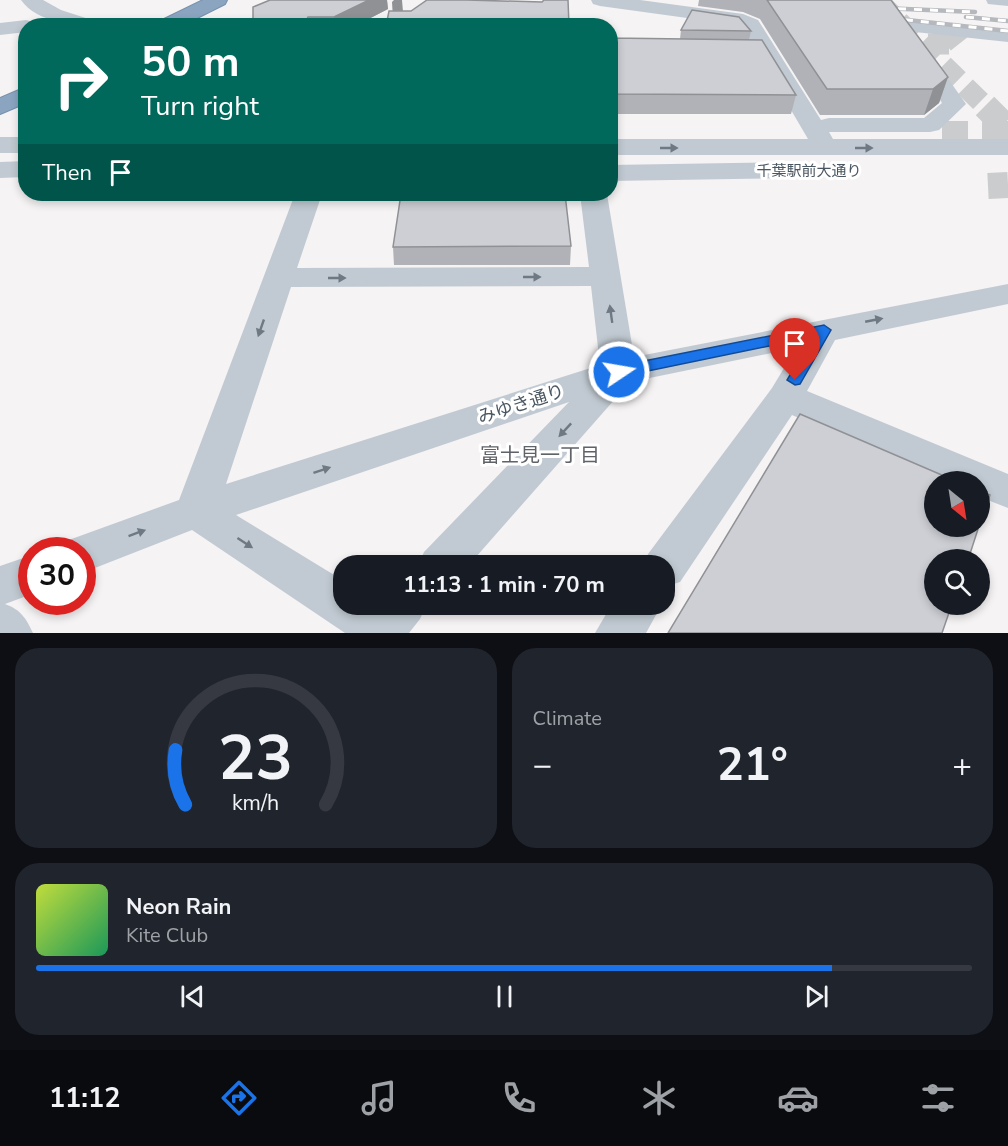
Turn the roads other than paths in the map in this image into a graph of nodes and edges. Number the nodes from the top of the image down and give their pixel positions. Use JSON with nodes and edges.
{"nodes":[{"id":1,"x":30,"y":0,"type":"edge"},
{"id":2,"x":218,"y":0,"type":"edge"},
{"id":3,"x":600,"y":0,"type":"edge"},
{"id":4,"x":995,"y":0,"type":"edge"},
{"id":5,"x":1008,"y":0,"type":"edge"},
{"id":6,"x":68,"y":18,"type":"edge"},
{"id":7,"x":181,"y":18,"type":"edge"},
{"id":8,"x":18,"y":27,"type":"edge"},
{"id":9,"x":0,"y":29,"type":"edge"},
{"id":10,"x":1008,"y":36,"type":"edge"},
{"id":11,"x":18,"y":98,"type":"edge"},
{"id":12,"x":0,"y":107,"type":"edge"},
{"id":13,"x":812,"y":125,"type":"junction"},
{"id":14,"x":0,"y":145,"type":"edge"},
{"id":15,"x":18,"y":145,"type":"edge"},
{"id":16,"x":618,"y":147,"type":"edge"},
{"id":17,"x":1008,"y":147,"type":"edge"},
{"id":18,"x":826,"y":148,"type":"junction"},
{"id":19,"x":979,"y":149,"type":"junction"},
{"id":20,"x":1008,"y":156,"type":"tunnel mouth"},
{"id":21,"x":0,"y":170,"type":"edge"},
{"id":22,"x":18,"y":170,"type":"edge"},
{"id":23,"x":1008,"y":171,"type":"tunnel mouth"},
{"id":24,"x":618,"y":173,"type":"edge"},
{"id":25,"x":306,"y":201,"type":"edge"},
{"id":26,"x":595,"y":201,"type":"edge"},
{"id":27,"x":606,"y":276,"type":"junction"},
{"id":28,"x":278,"y":278,"type":"junction"},
{"id":29,"x":1008,"y":294,"type":"edge"},
{"id":30,"x":824,"y":330,"type":"junction"},
{"id":31,"x":619,"y":372,"type":"junction"},
{"id":32,"x":785,"y":397,"type":"junction"},
{"id":33,"x":1008,"y":492,"type":"edge"},
{"id":34,"x":196,"y":512,"type":"junction"},
{"id":35,"x":96,"y":549,"type":"edge"},
{"id":36,"x":450,"y":555,"type":"edge"},
{"id":37,"x":673,"y":555,"type":"edge"},
{"id":38,"x":18,"y":579,"type":"edge"},
{"id":39,"x":0,"y":586,"type":"edge"},
{"id":40,"x":631,"y":615,"type":"edge"},
{"id":41,"x":0,"y":624,"type":"edge"},
{"id":42,"x":387,"y":625,"type":"edge"},
{"id":43,"x":9,"y":633,"type":"edge"},
{"id":44,"x":619,"y":633,"type":"edge"}],
"edges":[{"from":1,"to":6,"type":"street"},
{"from":2,"to":7,"type":"highway"},
{"from":3,"to":13,"type":"street"},
{"from":4,"to":5,"type":"street"},
{"from":8,"to":9,"type":"street"},
{"from":10,"to":13,"type":"street"},
{"from":11,"to":12,"type":"highway"},
{"from":13,"to":18,"type":"street"},
{"from":14,"to":15,"type":"street"},
{"from":16,"to":18,"type":"street","name":"千葉駅前大通り","one_way":true},
{"from":17,"to":19,"type":"street"},
{"from":18,"to":19,"type":"street","name":"千葉駅前大通り","one_way":true},
{"from":19,"to":20,"type":"street"},
{"from":21,"to":22,"type":"street"},
{"from":23,"to":24,"type":"street","name":"千葉駅前大通り"},
{"from":25,"to":28,"type":"street"},
{"from":26,"to":27,"type":"street"},
{"from":28,"to":27,"type":"street","one_way":true},
{"from":31,"to":27,"type":"street","one_way":true},
{"from":28,"to":34,"type":"street","one_way":true},
{"from":30,"to":29,"type":"street","name":"みゆき通り","one_way":true},
{"from":30,"to":31,"type":"street","name":"みゆき通り"},
{"from":30,"to":32,"type":"street"},
{"from":34,"to":31,"type":"street","name":"みゆき通り","one_way":true},
{"from":31,"to":36,"type":"street","one_way":true},
{"from":32,"to":33,"type":"street"},
{"from":32,"to":37,"type":"street"},
{"from":35,"to":34,"type":"street","name":"みゆき通り","one_way":true},
{"from":34,"to":42,"type":"street","one_way":true},
{"from":38,"to":39,"type":"street"},
{"from":40,"to":44,"type":"street"},
{"from":41,"to":43,"type":"street"}]}
